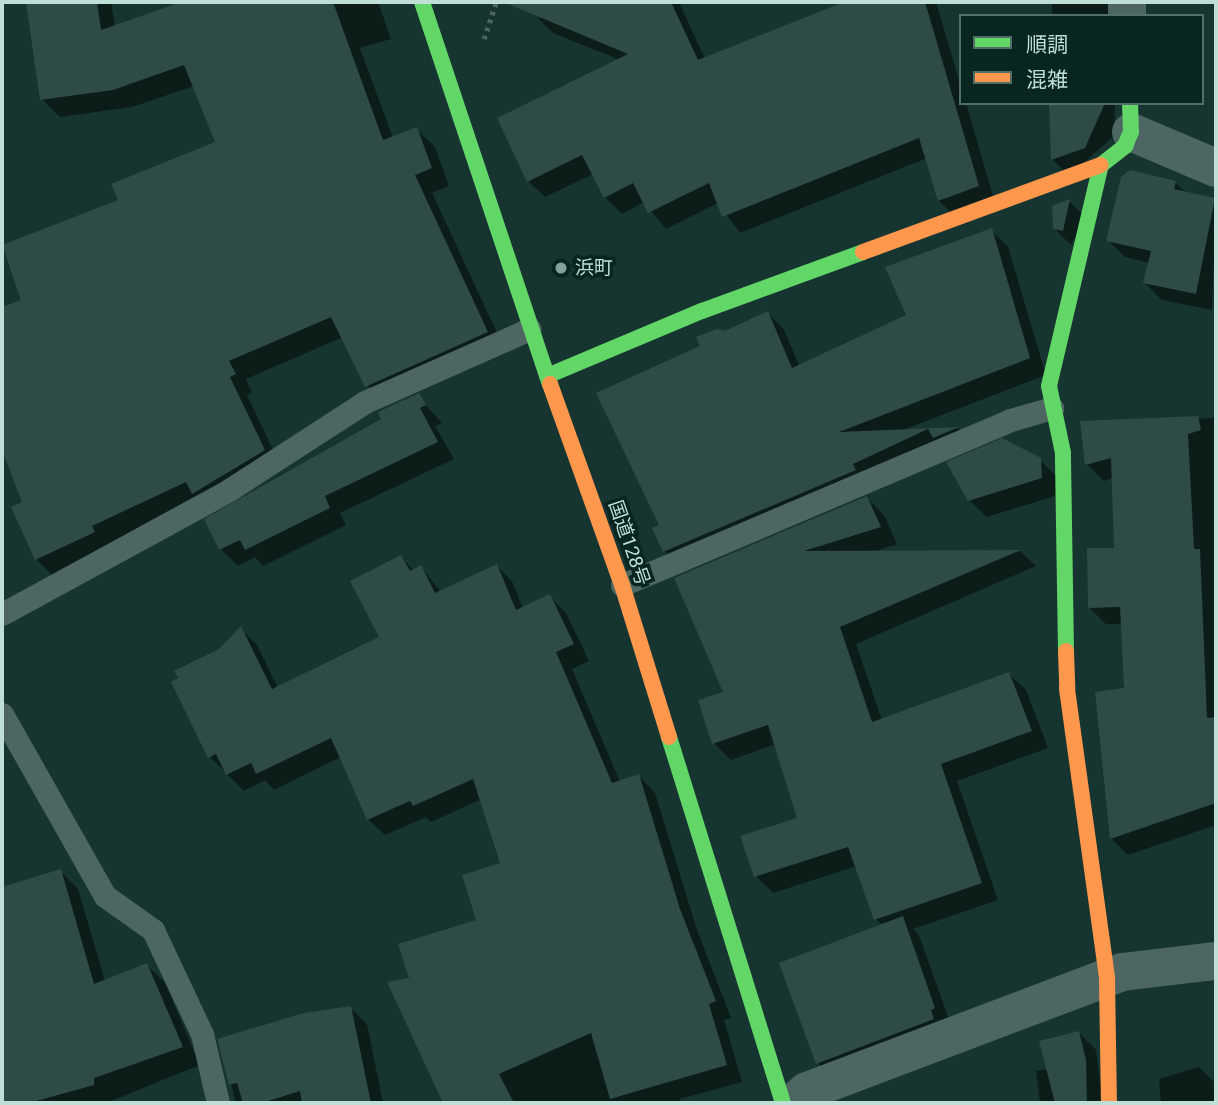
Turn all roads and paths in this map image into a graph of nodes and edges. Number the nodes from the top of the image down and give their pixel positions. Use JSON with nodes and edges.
{"nodes":[{"id":1,"x":422,"y":2,"type":"edge"},
{"id":2,"x":1131,"y":117,"type":"edge"},
{"id":3,"x":1101,"y":164,"type":"junction"},
{"id":4,"x":1216,"y":168,"type":"edge"},
{"id":5,"x":530,"y":329,"type":"junction"},
{"id":6,"x":547,"y":376,"type":"junction"},
{"id":7,"x":1052,"y":408,"type":"junction"},
{"id":8,"x":622,"y":585,"type":"junction"},
{"id":9,"x":2,"y":614,"type":"edge"},
{"id":10,"x":2,"y":714,"type":"edge"},
{"id":11,"x":1216,"y":961,"type":"edge"},
{"id":12,"x":1107,"y":979,"type":"junction"},
{"id":13,"x":218,"y":1103,"type":"edge"},
{"id":14,"x":783,"y":1103,"type":"edge"},
{"id":15,"x":793,"y":1103,"type":"edge"},
{"id":16,"x":1109,"y":1103,"type":"edge"}],
"edges":[{"from":1,"to":5,"type":"main road","name":"国道128号"},
{"from":2,"to":3,"type":"main road"},
{"from":2,"to":4,"type":"street"},
{"from":3,"to":6,"type":"main road"},
{"from":3,"to":7,"type":"main road"},
{"from":5,"to":6,"type":"main road","name":"国道128号"},
{"from":5,"to":9,"type":"lane"},
{"from":6,"to":8,"type":"main road","name":"国道128号"},
{"from":7,"to":8,"type":"lane"},
{"from":7,"to":12,"type":"main road"},
{"from":8,"to":14,"type":"main road","name":"国道128号"},
{"from":10,"to":13,"type":"lane"},
{"from":11,"to":12,"type":"street"},
{"from":12,"to":15,"type":"street"},
{"from":12,"to":16,"type":"main road"}]}
